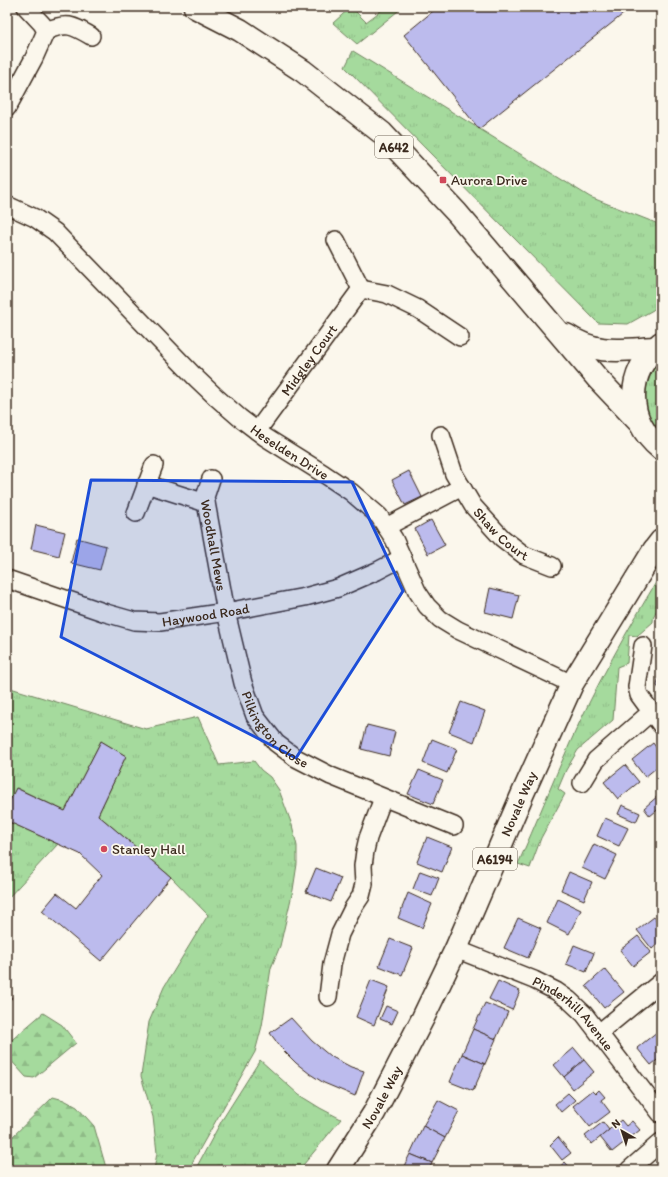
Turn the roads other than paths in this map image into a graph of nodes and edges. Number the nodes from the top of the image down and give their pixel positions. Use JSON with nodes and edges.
{"nodes":[{"id":1,"x":26,"y":7,"type":"edge"},
{"id":2,"x":195,"y":7,"type":"edge"},
{"id":3,"x":46,"y":31,"type":"junction"},
{"id":4,"x":92,"y":36,"type":"dead end"},
{"id":5,"x":7,"y":108,"type":"edge"},
{"id":6,"x":7,"y":205,"type":"edge"},
{"id":7,"x":336,"y":240,"type":"dead end"},
{"id":8,"x":361,"y":289,"type":"junction"},
{"id":9,"x":557,"y":329,"type":"junction"},
{"id":10,"x":460,"y":338,"type":"dead end"},
{"id":11,"x":658,"y":346,"type":"edge"},
{"id":12,"x":638,"y":421,"type":"junction"},
{"id":13,"x":257,"y":431,"type":"junction"},
{"id":14,"x":441,"y":435,"type":"dead end"},
{"id":15,"x":659,"y":451,"type":"edge"},
{"id":16,"x":154,"y":464,"type":"dead end"},
{"id":17,"x":211,"y":479,"type":"dead end"},
{"id":18,"x":146,"y":484,"type":"junction"},
{"id":19,"x":462,"y":487,"type":"junction"},
{"id":20,"x":206,"y":503,"type":"junction"},
{"id":21,"x":136,"y":513,"type":"dead end"},
{"id":22,"x":661,"y":526,"type":"edge"},
{"id":23,"x":386,"y":527,"type":"junction"},
{"id":24,"x":658,"y":546,"type":"edge"},
{"id":25,"x":402,"y":558,"type":"junction"},
{"id":26,"x":552,"y":566,"type":"dead end"},
{"id":27,"x":7,"y":579,"type":"edge"},
{"id":28,"x":226,"y":612,"type":"junction"},
{"id":29,"x":643,"y":646,"type":"dead end"},
{"id":30,"x":572,"y":684,"type":"junction"},
{"id":31,"x":651,"y":712,"type":"junction"},
{"id":32,"x":661,"y":725,"type":"edge"},
{"id":33,"x":582,"y":783,"type":"dead end"},
{"id":34,"x":383,"y":798,"type":"junction"},
{"id":35,"x":454,"y":826,"type":"dead end"},
{"id":36,"x":456,"y":949,"type":"junction"},
{"id":37,"x":661,"y":982,"type":"edge"},
{"id":38,"x":328,"y":997,"type":"dead end"},
{"id":39,"x":599,"y":1033,"type":"junction"},
{"id":40,"x":661,"y":1114,"type":"edge"},
{"id":41,"x":661,"y":1142,"type":"edge"},
{"id":42,"x":338,"y":1170,"type":"edge"},
{"id":43,"x":629,"y":1170,"type":"edge"}],
"edges":[{"from":1,"to":3,"type":"street"},
{"from":2,"to":9,"type":"main road","number":"A642"},
{"from":3,"to":4,"type":"street"},
{"from":3,"to":5,"type":"street"},
{"from":6,"to":13,"type":"street","name":"Heselden Drive"},
{"from":7,"to":8,"type":"street"},
{"from":8,"to":10,"type":"street"},
{"from":8,"to":13,"type":"street","name":"Midgley Court"},
{"from":9,"to":11,"type":"main road","number":"A642"},
{"from":9,"to":12,"type":"main road","number":"A642"},
{"from":11,"to":12,"type":"main road"},
{"from":12,"to":15,"type":"main road"},
{"from":13,"to":23,"type":"street","name":"Heselden Drive"},
{"from":14,"to":19,"type":"street","name":"Shaw Court"},
{"from":16,"to":18,"type":"street"},
{"from":17,"to":20,"type":"street","name":"Woodhall Mews"},
{"from":18,"to":20,"type":"street"},
{"from":18,"to":21,"type":"street"},
{"from":19,"to":23,"type":"street"},
{"from":19,"to":26,"type":"street","name":"Shaw Court"},
{"from":20,"to":28,"type":"street","name":"Woodhall Mews"},
{"from":22,"to":24,"type":"main road","name":"Novale Way","number":"A6194"},
{"from":23,"to":25,"type":"street","name":"Heselden Drive"},
{"from":24,"to":30,"type":"main road","name":"Novale Way","number":"A6194"},
{"from":25,"to":28,"type":"street","name":"Haywood Road"},
{"from":25,"to":30,"type":"street","name":"Heselden Drive"},
{"from":27,"to":28,"type":"street","name":"Haywood Road"},
{"from":28,"to":34,"type":"street","name":"Pilkington Close"},
{"from":29,"to":31,"type":"street"},
{"from":30,"to":36,"type":"main road","name":"Novale Way","number":"A6194"},
{"from":31,"to":32,"type":"street"},
{"from":31,"to":33,"type":"street"},
{"from":34,"to":35,"type":"street","name":"Pilkington Close"},
{"from":34,"to":38,"type":"street"},
{"from":36,"to":39,"type":"street","name":"Pinderhill Avenue"},
{"from":36,"to":42,"type":"main road","name":"Novale Way","number":"A6194"},
{"from":37,"to":39,"type":"street"},
{"from":39,"to":40,"type":"street","name":"Pinderhill Avenue"},
{"from":41,"to":43,"type":"street"}]}
